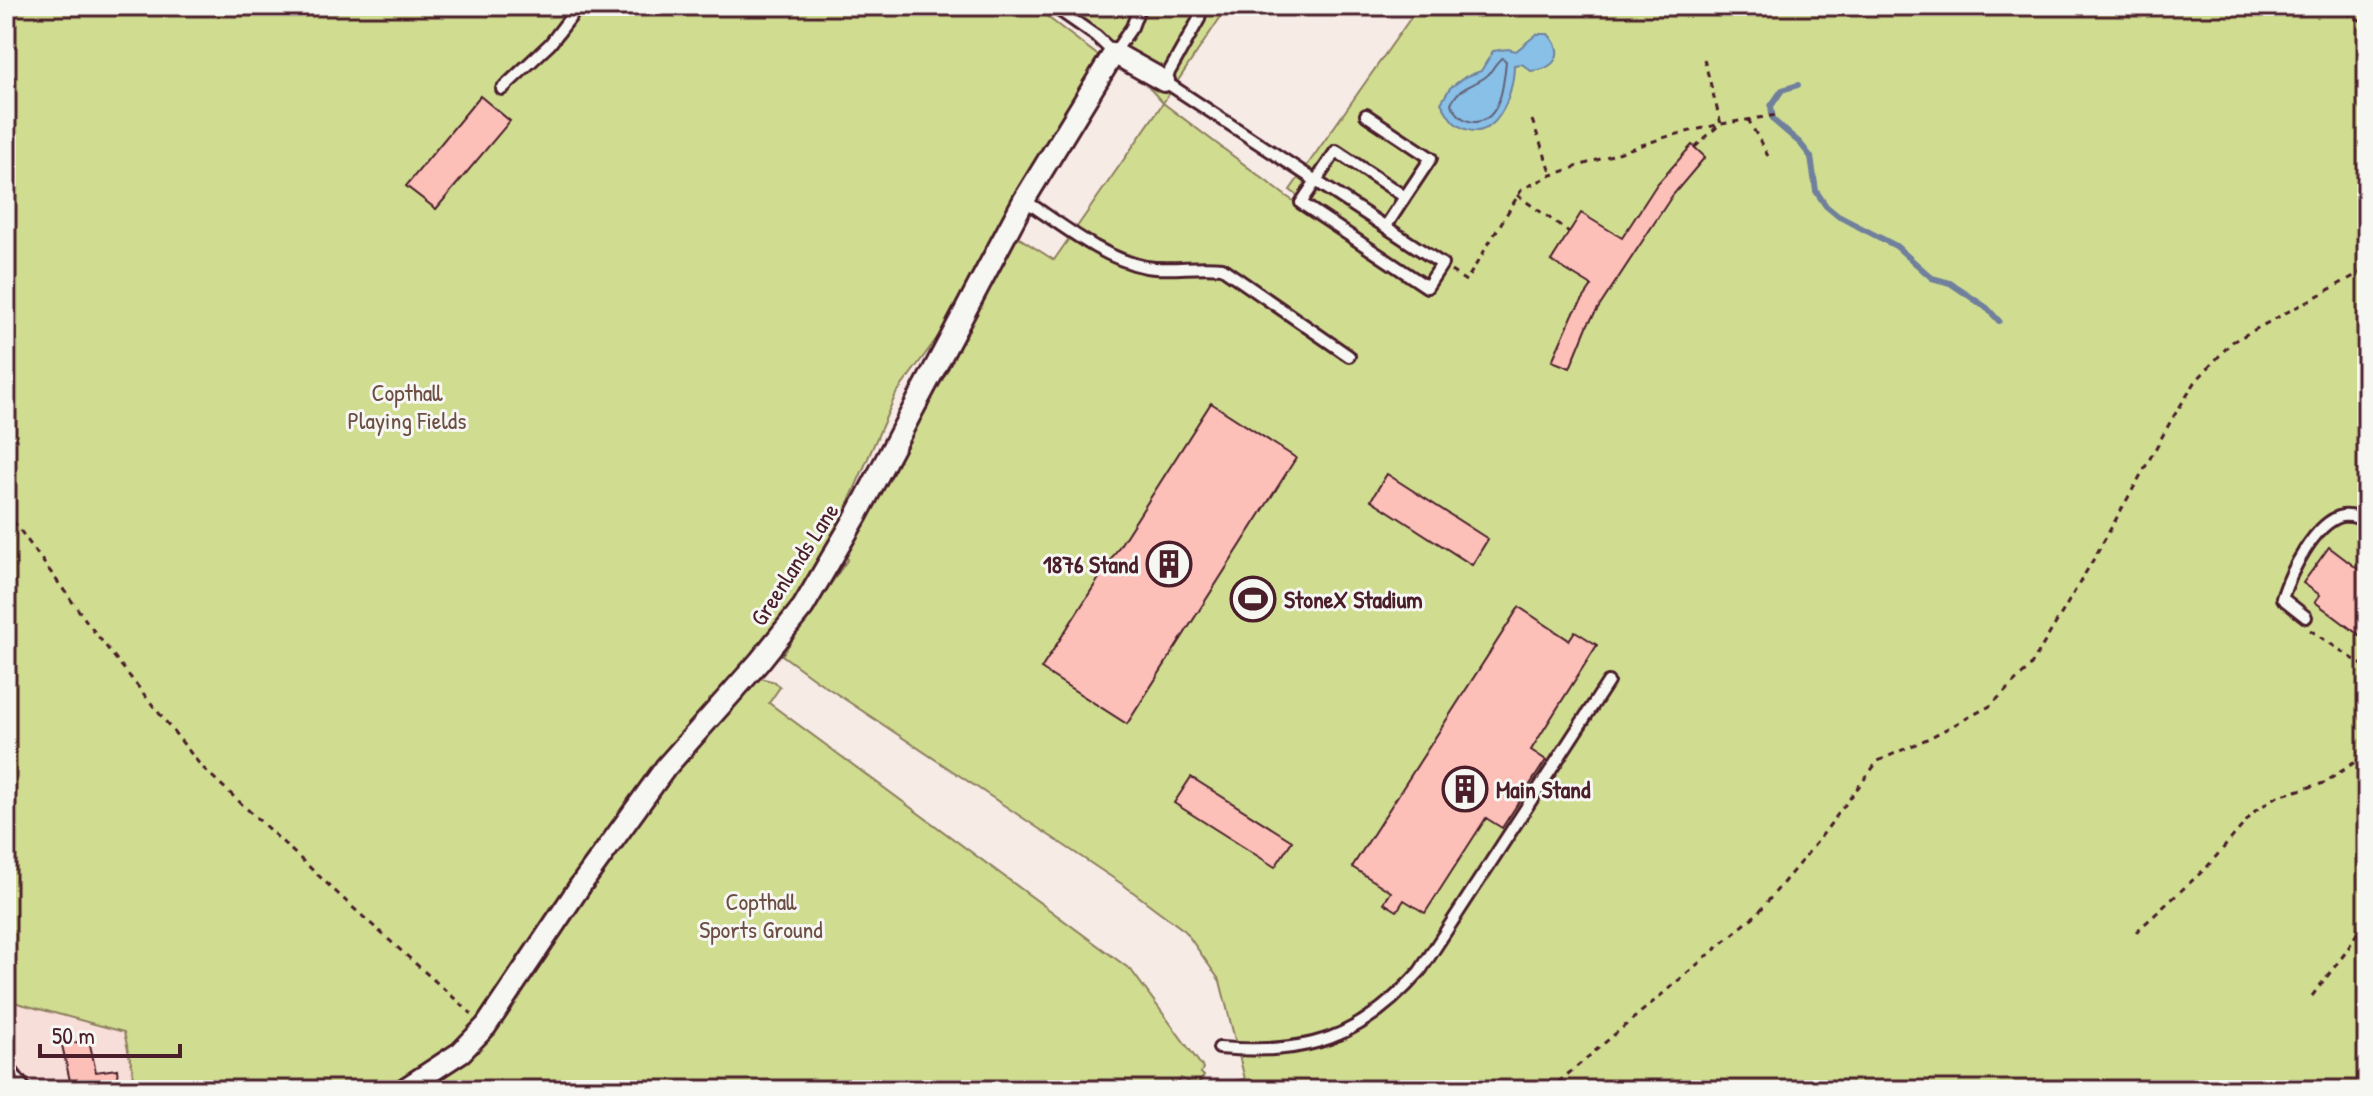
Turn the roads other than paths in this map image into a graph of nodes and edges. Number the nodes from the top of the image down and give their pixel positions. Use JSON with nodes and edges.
{"nodes":[{"id":1,"x":579,"y":6,"type":"edge"},
{"id":2,"x":1053,"y":6,"type":"edge"},
{"id":3,"x":1140,"y":6,"type":"edge"},
{"id":4,"x":1201,"y":6,"type":"edge"},
{"id":5,"x":1114,"y":53,"type":"junction"},
{"id":6,"x":1164,"y":81,"type":"junction"},
{"id":7,"x":502,"y":89,"type":"dead end"},
{"id":8,"x":1366,"y":115,"type":"dead end"},
{"id":9,"x":1317,"y":179,"type":"junction"},
{"id":10,"x":1405,"y":197,"type":"junction"},
{"id":11,"x":1024,"y":200,"type":"junction"},
{"id":12,"x":1386,"y":226,"type":"junction"},
{"id":13,"x":1349,"y":356,"type":"dead end"},
{"id":14,"x":2367,"y":522,"type":"edge"},
{"id":15,"x":2303,"y":621,"type":"road end"},
{"id":16,"x":1608,"y":682,"type":"dead end"},
{"id":17,"x":1219,"y":1048,"type":"dead end"},
{"id":18,"x":6,"y":1064,"type":"edge"},
{"id":19,"x":26,"y":1090,"type":"edge"},
{"id":20,"x":403,"y":1090,"type":"edge"}],
"edges":[{"from":1,"to":7,"type":"lane"},
{"from":2,"to":5,"type":"lane"},
{"from":3,"to":5,"type":"lane"},
{"from":4,"to":6,"type":"lane"},
{"from":5,"to":6,"type":"street"},
{"from":5,"to":11,"type":"street","name":"Greenlands Lane"},
{"from":6,"to":9,"type":"lane"},
{"from":8,"to":10,"type":"lane"},
{"from":9,"to":10,"type":"lane"},
{"from":9,"to":12,"type":"lane"},
{"from":9,"to":12,"type":"lane"},
{"from":10,"to":12,"type":"lane"},
{"from":11,"to":13,"type":"lane"},
{"from":11,"to":20,"type":"street","name":"Greenlands Lane"},
{"from":14,"to":15,"type":"lane"},
{"from":16,"to":17,"type":"lane"},
{"from":18,"to":19,"type":"lane"}]}
